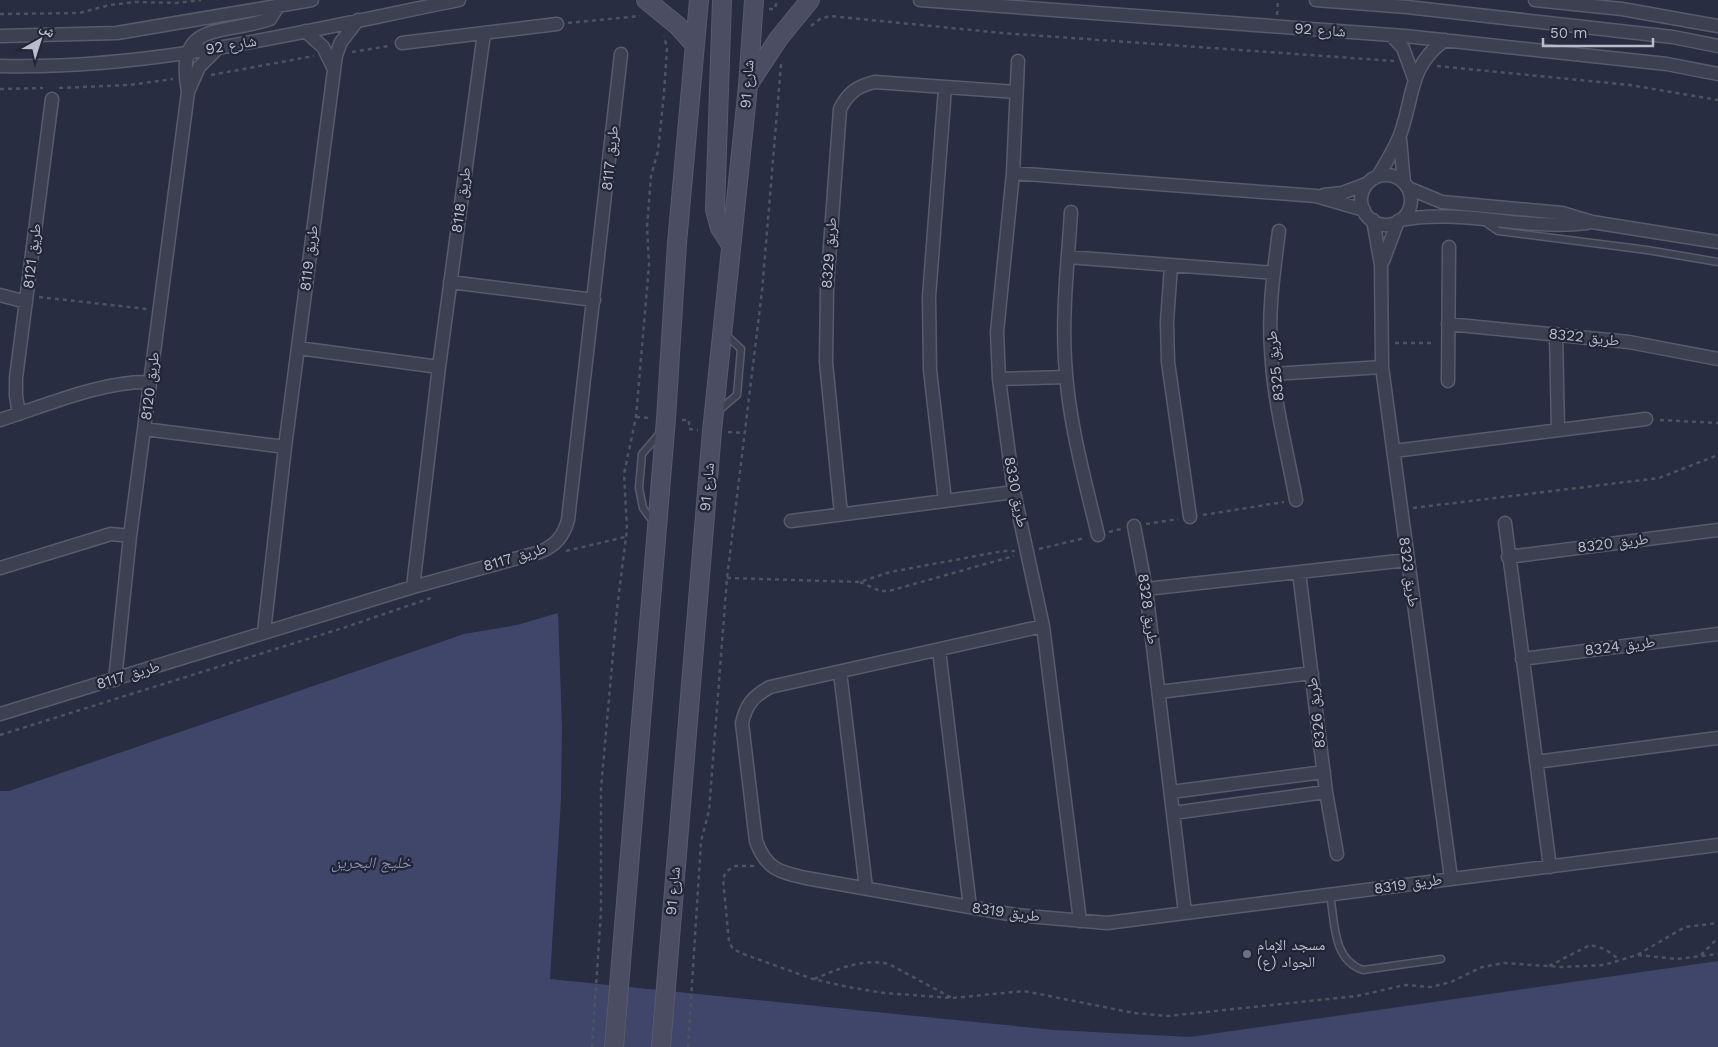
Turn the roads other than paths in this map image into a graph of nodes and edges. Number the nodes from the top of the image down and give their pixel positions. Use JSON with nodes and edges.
{"nodes":[{"id":1,"x":310,"y":0,"type":"edge"},
{"id":2,"x":459,"y":0,"type":"edge"},
{"id":3,"x":646,"y":0,"type":"edge"},
{"id":4,"x":699,"y":0,"type":"edge"},
{"id":5,"x":722,"y":0,"type":"edge"},
{"id":6,"x":754,"y":0,"type":"edge"},
{"id":7,"x":810,"y":0,"type":"edge"},
{"id":8,"x":920,"y":0,"type":"edge"},
{"id":9,"x":1316,"y":0,"type":"edge"},
{"id":10,"x":1534,"y":0,"type":"edge"},
{"id":11,"x":278,"y":6,"type":"junction"},
{"id":12,"x":358,"y":20,"type":"junction"},
{"id":13,"x":557,"y":24,"type":"road end"},
{"id":14,"x":1718,"y":26,"type":"edge"},
{"id":15,"x":304,"y":31,"type":"junction"},
{"id":16,"x":484,"y":33,"type":"junction"},
{"id":17,"x":1391,"y":35,"type":"junction"},
{"id":18,"x":0,"y":36,"type":"edge"},
{"id":19,"x":1445,"y":40,"type":"junction"},
{"id":20,"x":402,"y":44,"type":"road end"},
{"id":21,"x":694,"y":44,"type":"junction"},
{"id":22,"x":1718,"y":46,"type":"edge"},
{"id":23,"x":218,"y":48,"type":"junction"},
{"id":24,"x":187,"y":53,"type":"junction"},
{"id":25,"x":331,"y":54,"type":"junction"},
{"id":26,"x":621,"y":54,"type":"dead end"},
{"id":27,"x":1018,"y":61,"type":"dead end"},
{"id":28,"x":1416,"y":63,"type":"junction"},
{"id":29,"x":0,"y":66,"type":"edge"},
{"id":30,"x":1718,"y":74,"type":"edge"},
{"id":31,"x":189,"y":78,"type":"junction"},
{"id":32,"x":748,"y":86,"type":"junction"},
{"id":33,"x":945,"y":88,"type":"junction"},
{"id":34,"x":1016,"y":92,"type":"junction"},
{"id":35,"x":52,"y":94,"type":"road end"},
{"id":36,"x":1400,"y":134,"type":"junction"},
{"id":37,"x":1013,"y":173,"type":"junction"},
{"id":38,"x":1378,"y":176,"type":"junction"},
{"id":39,"x":1366,"y":184,"type":"junction"},
{"id":40,"x":1406,"y":186,"type":"junction"},
{"id":41,"x":1316,"y":196,"type":"junction"},
{"id":42,"x":1071,"y":212,"type":"dead end"},
{"id":43,"x":1368,"y":215,"type":"junction"},
{"id":44,"x":1480,"y":218,"type":"junction"},
{"id":45,"x":1399,"y":221,"type":"junction"},
{"id":46,"x":1592,"y":222,"type":"junction"},
{"id":47,"x":1279,"y":231,"type":"dead end"},
{"id":48,"x":1718,"y":242,"type":"edge"},
{"id":49,"x":731,"y":245,"type":"junction"},
{"id":50,"x":1449,"y":247,"type":"dead end"},
{"id":51,"x":1068,"y":257,"type":"junction"},
{"id":52,"x":1718,"y":262,"type":"edge"},
{"id":53,"x":1171,"y":265,"type":"junction"},
{"id":54,"x":1381,"y":265,"type":"junction"},
{"id":55,"x":1274,"y":273,"type":"junction"},
{"id":56,"x":450,"y":282,"type":"junction"},
{"id":57,"x":0,"y":295,"type":"edge"},
{"id":58,"x":27,"y":298,"type":"junction"},
{"id":59,"x":594,"y":300,"type":"junction"},
{"id":60,"x":1448,"y":324,"type":"junction"},
{"id":61,"x":1556,"y":334,"type":"junction"},
{"id":62,"x":298,"y":348,"type":"junction"},
{"id":63,"x":1718,"y":359,"type":"edge"},
{"id":64,"x":439,"y":367,"type":"junction"},
{"id":65,"x":1382,"y":367,"type":"junction"},
{"id":66,"x":1273,"y":374,"type":"junction"},
{"id":67,"x":1066,"y":377,"type":"junction"},
{"id":68,"x":999,"y":379,"type":"junction"},
{"id":69,"x":1448,"y":381,"type":"dead end"},
{"id":70,"x":150,"y":382,"type":"junction"},
{"id":71,"x":19,"y":414,"type":"junction"},
{"id":72,"x":1646,"y":419,"type":"road end"},
{"id":73,"x":0,"y":420,"type":"edge"},
{"id":74,"x":144,"y":429,"type":"junction"},
{"id":75,"x":1558,"y":429,"type":"junction"},
{"id":76,"x":285,"y":446,"type":"junction"},
{"id":77,"x":1394,"y":451,"type":"junction"},
{"id":78,"x":1014,"y":492,"type":"junction"},
{"id":79,"x":1296,"y":500,"type":"road end"},
{"id":80,"x":945,"y":501,"type":"junction"},
{"id":81,"x":841,"y":514,"type":"junction"},
{"id":82,"x":1190,"y":517,"type":"road end"},
{"id":83,"x":791,"y":521,"type":"dead end"},
{"id":84,"x":1505,"y":523,"type":"dead end"},
{"id":85,"x":1134,"y":526,"type":"road end"},
{"id":86,"x":1718,"y":530,"type":"edge"},
{"id":87,"x":1098,"y":535,"type":"road end"},
{"id":88,"x":130,"y":536,"type":"junction"},
{"id":89,"x":1508,"y":557,"type":"junction"},
{"id":90,"x":1407,"y":560,"type":"junction"},
{"id":91,"x":0,"y":568,"type":"edge"},
{"id":92,"x":1299,"y":572,"type":"junction"},
{"id":93,"x":414,"y":587,"type":"junction"},
{"id":94,"x":1146,"y":589,"type":"junction"},
{"id":95,"x":1043,"y":626,"type":"junction"},
{"id":96,"x":264,"y":632,"type":"junction"},
{"id":97,"x":1718,"y":634,"type":"edge"},
{"id":98,"x":939,"y":650,"type":"junction"},
{"id":99,"x":1522,"y":659,"type":"junction"},
{"id":100,"x":840,"y":672,"type":"junction"},
{"id":101,"x":1312,"y":673,"type":"junction"},
{"id":102,"x":115,"y":680,"type":"junction"},
{"id":103,"x":1159,"y":692,"type":"junction"},
{"id":104,"x":0,"y":714,"type":"edge"},
{"id":105,"x":1718,"y":738,"type":"edge"},
{"id":106,"x":1536,"y":762,"type":"junction"},
{"id":107,"x":1324,"y":772,"type":"junction"},
{"id":108,"x":1171,"y":792,"type":"junction"},
{"id":109,"x":1326,"y":792,"type":"junction"},
{"id":110,"x":1173,"y":814,"type":"junction"},
{"id":111,"x":1718,"y":845,"type":"edge"},
{"id":112,"x":1337,"y":854,"type":"dead end"},
{"id":113,"x":1550,"y":867,"type":"junction"},
{"id":114,"x":1451,"y":878,"type":"junction"},
{"id":115,"x":866,"y":888,"type":"junction"},
{"id":116,"x":1330,"y":895,"type":"junction"},
{"id":117,"x":970,"y":907,"type":"junction"},
{"id":118,"x":1185,"y":913,"type":"junction"},
{"id":119,"x":1080,"y":921,"type":"junction"},
{"id":120,"x":1441,"y":959,"type":"dead end"},
{"id":121,"x":614,"y":1047,"type":"edge"},
{"id":122,"x":661,"y":1047,"type":"edge"}],
"edges":[{"from":1,"to":11,"type":"street","name":"شارع 92"},
{"from":2,"to":12,"type":"street","name":"شارع 92"},
{"from":3,"to":21,"type":"street"},
{"from":4,"to":21,"type":"street"},
{"from":5,"to":49,"type":"street"},
{"from":6,"to":32,"type":"street","name":"شارع 91"},
{"from":7,"to":32,"type":"street"},
{"from":8,"to":17,"type":"street","name":"شارع 92"},
{"from":9,"to":22,"type":"street","name":"شارع 92"},
{"from":10,"to":14,"type":"street"},
{"from":11,"to":18,"type":"street","name":"شارع 92"},
{"from":11,"to":24,"type":"street"},
{"from":12,"to":15,"type":"street","name":"شارع 92"},
{"from":12,"to":25,"type":"street","name":"طريق 8119"},
{"from":13,"to":16,"type":"street"},
{"from":15,"to":23,"type":"street","name":"شارع 92"},
{"from":15,"to":25,"type":"street"},
{"from":16,"to":20,"type":"street"},
{"from":16,"to":56,"type":"street","name":"طريق 8118"},
{"from":17,"to":19,"type":"street","name":"شارع 92"},
{"from":17,"to":28,"type":"street"},
{"from":19,"to":28,"type":"street"},
{"from":19,"to":30,"type":"street","name":"شارع 92"},
{"from":21,"to":121,"type":"street"},
{"from":23,"to":24,"type":"street","name":"شارع 92"},
{"from":23,"to":31,"type":"street"},
{"from":24,"to":29,"type":"street","name":"شارع 92"},
{"from":24,"to":31,"type":"street","name":"طريق 8120"},
{"from":25,"to":62,"type":"street","name":"طريق 8119"},
{"from":26,"to":59,"type":"street","name":"طريق 8117"},
{"from":27,"to":34,"type":"street","name":"طريق 8330"},
{"from":28,"to":36,"type":"street"},
{"from":31,"to":70,"type":"street","name":"طريق 8120"},
{"from":32,"to":49,"type":"street","name":"شارع 91"},
{"from":33,"to":34,"type":"street","name":"طريق 8329"},
{"from":33,"to":80,"type":"street"},
{"from":33,"to":81,"type":"street","name":"طريق 8329"},
{"from":34,"to":37,"type":"street","name":"طريق 8330"},
{"from":35,"to":58,"type":"street","name":"طريق 8121"},
{"from":36,"to":38,"type":"street"},
{"from":36,"to":40,"type":"street"},
{"from":37,"to":41,"type":"street"},
{"from":37,"to":68,"type":"street","name":"طريق 8330"},
{"from":38,"to":39,"type":"street"},
{"from":38,"to":40,"type":"street"},
{"from":39,"to":41,"type":"street"},
{"from":39,"to":43,"type":"street"},
{"from":40,"to":45,"type":"street"},
{"from":40,"to":46,"type":"street"},
{"from":41,"to":43,"type":"street"},
{"from":42,"to":51,"type":"street"},
{"from":43,"to":45,"type":"street"},
{"from":43,"to":54,"type":"street","name":"طريق 8323"},
{"from":44,"to":45,"type":"street"},
{"from":44,"to":46,"type":"street"},
{"from":44,"to":52,"type":"lane"},
{"from":45,"to":54,"type":"street","name":"طريق 8323"},
{"from":46,"to":48,"type":"street"},
{"from":47,"to":55,"type":"street","name":"طريق 8325"},
{"from":49,"to":122,"type":"street","name":"شارع 91"},
{"from":50,"to":60,"type":"street"},
{"from":51,"to":53,"type":"street"},
{"from":51,"to":67,"type":"street"},
{"from":53,"to":55,"type":"street"},
{"from":53,"to":82,"type":"street"},
{"from":54,"to":65,"type":"street","name":"طريق 8323"},
{"from":55,"to":66,"type":"street","name":"طريق 8325"},
{"from":56,"to":59,"type":"street"},
{"from":56,"to":64,"type":"street","name":"طريق 8118"},
{"from":57,"to":58,"type":"street"},
{"from":58,"to":71,"type":"street","name":"طريق 8121"},
{"from":59,"to":93,"type":"street","name":"طريق 8117"},
{"from":60,"to":61,"type":"street","name":"طريق 8322"},
{"from":60,"to":69,"type":"street"},
{"from":61,"to":63,"type":"street","name":"طريق 8322"},
{"from":61,"to":75,"type":"street"},
{"from":62,"to":64,"type":"street"},
{"from":62,"to":76,"type":"street","name":"طريق 8119"},
{"from":64,"to":93,"type":"street","name":"طريق 8118"},
{"from":65,"to":66,"type":"street"},
{"from":65,"to":77,"type":"street","name":"طريق 8323"},
{"from":66,"to":79,"type":"street","name":"طريق 8325"},
{"from":67,"to":68,"type":"street"},
{"from":67,"to":87,"type":"street"},
{"from":68,"to":78,"type":"street","name":"طريق 8330"},
{"from":70,"to":71,"type":"street"},
{"from":70,"to":74,"type":"street","name":"طريق 8120"},
{"from":71,"to":73,"type":"street"},
{"from":72,"to":75,"type":"street"},
{"from":74,"to":76,"type":"street"},
{"from":74,"to":88,"type":"street","name":"طريق 8120"},
{"from":75,"to":77,"type":"street"},
{"from":76,"to":96,"type":"street","name":"طريق 8119"},
{"from":77,"to":90,"type":"street","name":"طريق 8323"},
{"from":78,"to":80,"type":"street"},
{"from":78,"to":95,"type":"street","name":"طريق 8330"},
{"from":80,"to":81,"type":"street"},
{"from":81,"to":83,"type":"street"},
{"from":84,"to":89,"type":"street"},
{"from":85,"to":94,"type":"street","name":"طريق 8328"},
{"from":86,"to":89,"type":"street","name":"طريق 8320"},
{"from":88,"to":91,"type":"street"},
{"from":88,"to":102,"type":"street","name":"طريق 8120"},
{"from":89,"to":99,"type":"street"},
{"from":90,"to":92,"type":"street"},
{"from":90,"to":114,"type":"street","name":"طريق 8323"},
{"from":92,"to":94,"type":"street"},
{"from":92,"to":101,"type":"street","name":"طريق 8326"},
{"from":93,"to":96,"type":"street","name":"طريق 8117"},
{"from":94,"to":103,"type":"street","name":"طريق 8328"},
{"from":95,"to":98,"type":"street"},
{"from":95,"to":119,"type":"street","name":"طريق 8330"},
{"from":96,"to":102,"type":"street","name":"طريق 8117"},
{"from":97,"to":99,"type":"street","name":"طريق 8324"},
{"from":98,"to":100,"type":"street"},
{"from":98,"to":117,"type":"street"},
{"from":99,"to":106,"type":"street"},
{"from":100,"to":115,"type":"street"},
{"from":100,"to":115,"type":"street","name":"طريق 8319"},
{"from":101,"to":103,"type":"street"},
{"from":101,"to":107,"type":"street","name":"طريق 8326"},
{"from":102,"to":104,"type":"street","name":"طريق 8117"},
{"from":103,"to":108,"type":"street","name":"طريق 8328"},
{"from":105,"to":106,"type":"street"},
{"from":106,"to":113,"type":"street"},
{"from":107,"to":108,"type":"street"},
{"from":107,"to":109,"type":"street","name":"طريق 8326"},
{"from":108,"to":110,"type":"street","name":"طريق 8328"},
{"from":109,"to":110,"type":"street"},
{"from":109,"to":112,"type":"street","name":"طريق 8326"},
{"from":110,"to":118,"type":"street","name":"طريق 8328"},
{"from":111,"to":113,"type":"street","name":"طريق 8319"},
{"from":113,"to":114,"type":"street","name":"طريق 8319"},
{"from":114,"to":116,"type":"street","name":"طريق 8319"},
{"from":115,"to":117,"type":"street","name":"طريق 8319"},
{"from":116,"to":118,"type":"street","name":"طريق 8319"},
{"from":116,"to":120,"type":"lane"},
{"from":117,"to":119,"type":"street","name":"طريق 8319"},
{"from":118,"to":119,"type":"street","name":"طريق 8319"}]}
